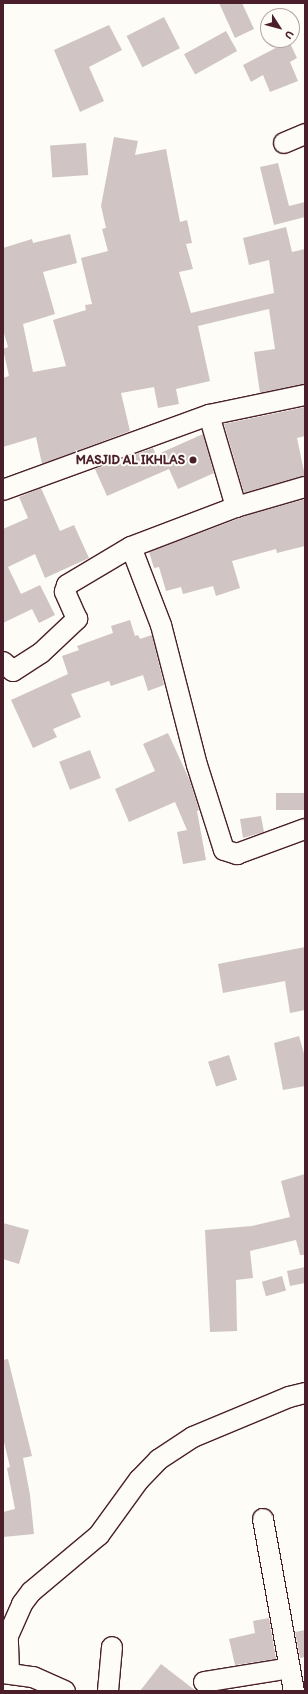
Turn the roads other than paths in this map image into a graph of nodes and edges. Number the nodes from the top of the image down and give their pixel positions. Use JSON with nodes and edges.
{"nodes":[{"id":1,"x":305,"y":134,"type":"edge"},
{"id":2,"x":284,"y":143,"type":"dead end"},
{"id":3,"x":305,"y":395,"type":"edge"},
{"id":4,"x":209,"y":416,"type":"junction"},
{"id":5,"x":305,"y":487,"type":"edge"},
{"id":6,"x":3,"y":490,"type":"edge"},
{"id":7,"x":236,"y":508,"type":"junction"},
{"id":8,"x":131,"y":547,"type":"junction"},
{"id":9,"x":3,"y":662,"type":"edge"},
{"id":10,"x":305,"y":829,"type":"edge"},
{"id":11,"x":305,"y":1393,"type":"edge"},
{"id":12,"x":263,"y":1519,"type":"dead end"},
{"id":13,"x":112,"y":1647,"type":"dead end"},
{"id":14,"x":290,"y":1668,"type":"junction"},
{"id":15,"x":6,"y":1672,"type":"edge"},
{"id":16,"x":204,"y":1682,"type":"dead end"},
{"id":17,"x":65,"y":1691,"type":"edge"},
{"id":18,"x":108,"y":1691,"type":"edge"},
{"id":19,"x":294,"y":1691,"type":"edge"}],
"edges":[{"from":1,"to":2,"type":"street"},
{"from":3,"to":4,"type":"street"},
{"from":4,"to":6,"type":"street"},
{"from":4,"to":7,"type":"street"},
{"from":5,"to":7,"type":"street"},
{"from":7,"to":8,"type":"street"},
{"from":8,"to":9,"type":"street"},
{"from":8,"to":10,"type":"street"},
{"from":11,"to":15,"type":"street"},
{"from":12,"to":14,"type":"street"},
{"from":13,"to":18,"type":"street"},
{"from":14,"to":16,"type":"street"},
{"from":14,"to":19,"type":"street"},
{"from":15,"to":17,"type":"street"}]}
